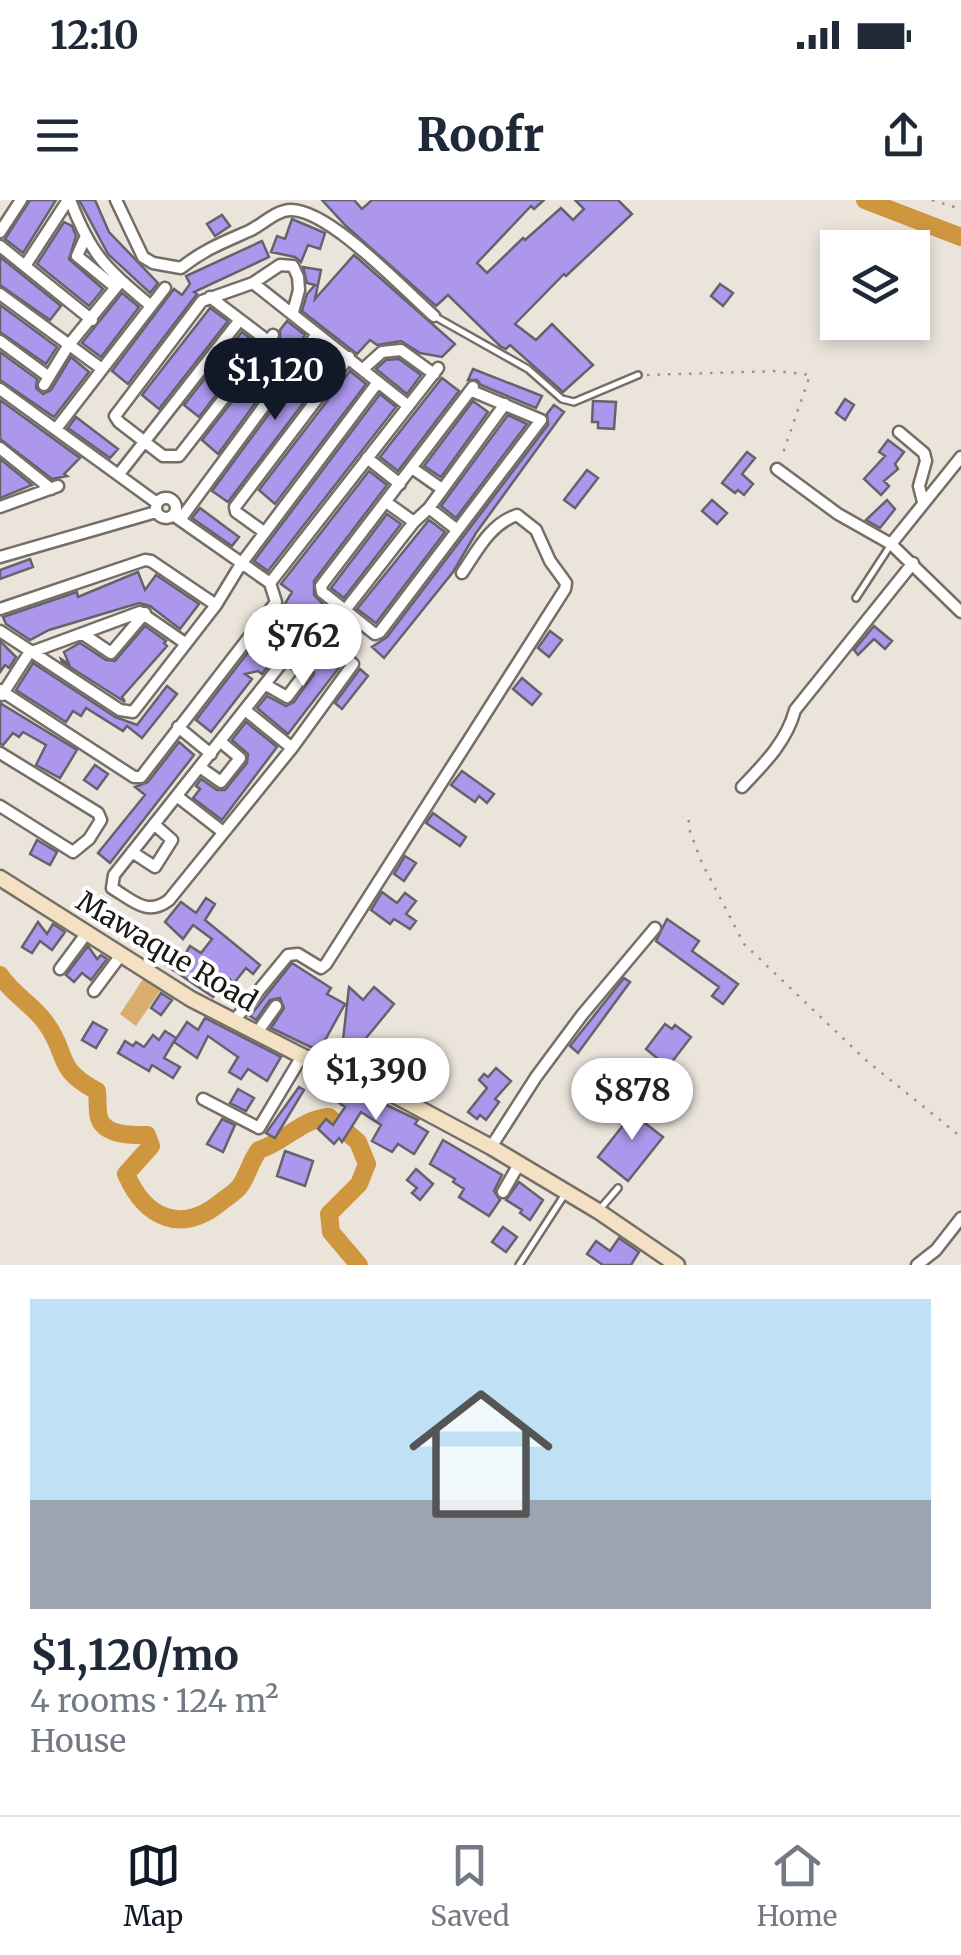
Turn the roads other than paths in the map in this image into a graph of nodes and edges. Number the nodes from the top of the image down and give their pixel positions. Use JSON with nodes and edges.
{"nodes":[{"id":1,"x":20,"y":200,"type":"edge"},
{"id":2,"x":69,"y":200,"type":"edge"},
{"id":3,"x":116,"y":200,"type":"edge"},
{"id":4,"x":0,"y":232,"type":"edge"},
{"id":5,"x":0,"y":246,"type":"edge"},
{"id":6,"x":25,"y":266,"type":"junction"},
{"id":7,"x":253,"y":283,"type":"junction"},
{"id":8,"x":118,"y":284,"type":"junction"},
{"id":9,"x":166,"y":288,"type":"dead end"},
{"id":10,"x":0,"y":294,"type":"edge"},
{"id":11,"x":210,"y":298,"type":"junction"},
{"id":12,"x":151,"y":306,"type":"junction"},
{"id":13,"x":293,"y":312,"type":"junction"},
{"id":14,"x":434,"y":316,"type":"joint"},
{"id":15,"x":92,"y":320,"type":"junction"},
{"id":16,"x":239,"y":321,"type":"junction"},
{"id":17,"x":317,"y":334,"type":"junction"},
{"id":18,"x":0,"y":340,"type":"edge"},
{"id":19,"x":68,"y":346,"type":"junction"},
{"id":20,"x":349,"y":358,"type":"junction"},
{"id":21,"x":363,"y":368,"type":"junction"},
{"id":22,"x":102,"y":369,"type":"junction"},
{"id":23,"x":638,"y":375,"type":"road end"},
{"id":24,"x":378,"y":382,"type":"junction"},
{"id":25,"x":0,"y":388,"type":"edge"},
{"id":26,"x":505,"y":404,"type":"junction"},
{"id":27,"x":407,"y":405,"type":"junction"},
{"id":28,"x":56,"y":428,"type":"junction"},
{"id":29,"x":899,"y":432,"type":"dead end"},
{"id":30,"x":146,"y":442,"type":"junction"},
{"id":31,"x":0,"y":448,"type":"edge"},
{"id":32,"x":961,"y":456,"type":"edge"},
{"id":33,"x":367,"y":458,"type":"junction"},
{"id":34,"x":412,"y":468,"type":"junction"},
{"id":35,"x":777,"y":469,"type":"road end"},
{"id":36,"x":119,"y":474,"type":"junction"},
{"id":37,"x":400,"y":484,"type":"junction"},
{"id":38,"x":442,"y":488,"type":"junction"},
{"id":39,"x":386,"y":502,"type":"junction"},
{"id":40,"x":923,"y":502,"type":"junction"},
{"id":41,"x":0,"y":507,"type":"edge"},
{"id":42,"x":157,"y":508,"type":"junction"},
{"id":43,"x":430,"y":508,"type":"junction"},
{"id":44,"x":176,"y":518,"type":"junction"},
{"id":45,"x":414,"y":522,"type":"junction"},
{"id":46,"x":456,"y":529,"type":"junction"},
{"id":47,"x":264,"y":532,"type":"junction"},
{"id":48,"x":891,"y":544,"type":"junction"},
{"id":49,"x":0,"y":557,"type":"edge"},
{"id":50,"x":240,"y":564,"type":"junction"},
{"id":51,"x":914,"y":564,"type":"junction"},
{"id":52,"x":462,"y":573,"type":"dead end"},
{"id":53,"x":270,"y":583,"type":"junction"},
{"id":54,"x":856,"y":598,"type":"dead end"},
{"id":55,"x":216,"y":605,"type":"junction"},
{"id":56,"x":0,"y":609,"type":"edge"},
{"id":57,"x":346,"y":609,"type":"junction"},
{"id":58,"x":961,"y":612,"type":"edge"},
{"id":59,"x":145,"y":613,"type":"junction"},
{"id":60,"x":0,"y":632,"type":"edge"},
{"id":61,"x":83,"y":634,"type":"junction"},
{"id":62,"x":185,"y":643,"type":"junction"},
{"id":63,"x":29,"y":653,"type":"junction"},
{"id":64,"x":288,"y":658,"type":"junction"},
{"id":65,"x":266,"y":685,"type":"junction"},
{"id":66,"x":1,"y":694,"type":"edge"},
{"id":67,"x":246,"y":710,"type":"junction"},
{"id":68,"x":178,"y":728,"type":"junction"},
{"id":69,"x":220,"y":742,"type":"junction"},
{"id":70,"x":292,"y":748,"type":"junction"},
{"id":71,"x":0,"y":753,"type":"edge"},
{"id":72,"x":211,"y":754,"type":"junction"},
{"id":73,"x":201,"y":768,"type":"junction"},
{"id":74,"x":742,"y":787,"type":"dead end"},
{"id":75,"x":178,"y":797,"type":"junction"},
{"id":76,"x":0,"y":806,"type":"edge"},
{"id":77,"x":155,"y":825,"type":"junction"},
{"id":78,"x":223,"y":832,"type":"junction"},
{"id":79,"x":132,"y":852,"type":"junction"},
{"id":80,"x":0,"y":878,"type":"edge"},
{"id":81,"x":655,"y":928,"type":"dead end"},
{"id":82,"x":86,"y":934,"type":"junction"},
{"id":83,"x":120,"y":955,"type":"junction"},
{"id":84,"x":60,"y":969,"type":"dead end"},
{"id":85,"x":94,"y":991,"type":"dead end"},
{"id":86,"x":276,"y":1006,"type":"dead end"},
{"id":87,"x":233,"y":1022,"type":"junction"},
{"id":88,"x":256,"y":1034,"type":"junction"},
{"id":89,"x":302,"y":1056,"type":"junction"},
{"id":90,"x":356,"y":1057,"type":"dead end"},
{"id":91,"x":346,"y":1074,"type":"junction"},
{"id":92,"x":203,"y":1099,"type":"dead end"},
{"id":93,"x":491,"y":1147,"type":"junction"},
{"id":94,"x":519,"y":1164,"type":"junction"},
{"id":95,"x":618,"y":1188,"type":"dead end"},
{"id":96,"x":503,"y":1192,"type":"dead end"},
{"id":97,"x":566,"y":1192,"type":"junction"},
{"id":98,"x":598,"y":1211,"type":"junction"},
{"id":99,"x":961,"y":1218,"type":"edge"},
{"id":100,"x":519,"y":1265,"type":"edge"},
{"id":101,"x":678,"y":1265,"type":"edge"},
{"id":102,"x":917,"y":1265,"type":"edge"}],
"edges":[{"from":1,"to":4,"type":"street"},
{"from":2,"to":6,"type":"street"},
{"from":2,"to":8,"type":"street"},
{"from":3,"to":14,"type":"street"},
{"from":5,"to":6,"type":"street"},
{"from":6,"to":15,"type":"street"},
{"from":7,"to":11,"type":"street"},
{"from":7,"to":13,"type":"street"},
{"from":7,"to":13,"type":"street"},
{"from":8,"to":12,"type":"street"},
{"from":8,"to":15,"type":"street"},
{"from":9,"to":12,"type":"street"},
{"from":10,"to":19,"type":"street"},
{"from":11,"to":16,"type":"street"},
{"from":11,"to":30,"type":"street"},
{"from":12,"to":22,"type":"street"},
{"from":13,"to":17,"type":"street"},
{"from":14,"to":23,"type":"lane"},
{"from":15,"to":19,"type":"street"},
{"from":16,"to":30,"type":"street"},
{"from":16,"to":30,"type":"street"},
{"from":17,"to":20,"type":"street"},
{"from":17,"to":44,"type":"street"},
{"from":18,"to":19,"type":"street"},
{"from":19,"to":22,"type":"street"},
{"from":20,"to":21,"type":"street"},
{"from":20,"to":47,"type":"street"},
{"from":21,"to":24,"type":"street"},
{"from":21,"to":27,"type":"street"},
{"from":22,"to":28,"type":"street"},
{"from":24,"to":27,"type":"street"},
{"from":24,"to":47,"type":"street"},
{"from":25,"to":28,"type":"street"},
{"from":26,"to":34,"type":"street"},
{"from":26,"to":38,"type":"street"},
{"from":26,"to":46,"type":"street"},
{"from":27,"to":33,"type":"street"},
{"from":28,"to":36,"type":"street"},
{"from":29,"to":40,"type":"street"},
{"from":30,"to":36,"type":"street"},
{"from":31,"to":41,"type":"street"},
{"from":32,"to":40,"type":"street"},
{"from":33,"to":37,"type":"street"},
{"from":33,"to":53,"type":"street"},
{"from":34,"to":37,"type":"street"},
{"from":34,"to":38,"type":"street"},
{"from":35,"to":48,"type":"street"},
{"from":36,"to":42,"type":"street"},
{"from":37,"to":39,"type":"street"},
{"from":38,"to":43,"type":"street"},
{"from":39,"to":45,"type":"street"},
{"from":39,"to":57,"type":"street"},
{"from":40,"to":48,"type":"street"},
{"from":42,"to":44,"type":"street"},
{"from":42,"to":44,"type":"street"},
{"from":42,"to":49,"type":"street"},
{"from":43,"to":45,"type":"street"},
{"from":43,"to":46,"type":"street"},
{"from":44,"to":50,"type":"street"},
{"from":45,"to":57,"type":"street"},
{"from":46,"to":57,"type":"street"},
{"from":47,"to":50,"type":"street"},
{"from":48,"to":51,"type":"street"},
{"from":48,"to":54,"type":"lane"},
{"from":50,"to":53,"type":"street"},
{"from":50,"to":55,"type":"street"},
{"from":51,"to":58,"type":"street"},
{"from":51,"to":74,"type":"street"},
{"from":52,"to":87,"type":"street"},
{"from":53,"to":68,"type":"street"},
{"from":55,"to":56,"type":"street"},
{"from":55,"to":62,"type":"street"},
{"from":59,"to":61,"type":"street"},
{"from":59,"to":61,"type":"street"},
{"from":59,"to":62,"type":"street"},
{"from":60,"to":63,"type":"street"},
{"from":61,"to":63,"type":"street"},
{"from":62,"to":63,"type":"street"},
{"from":63,"to":66,"type":"street"},
{"from":64,"to":65,"type":"street"},
{"from":64,"to":65,"type":"street"},
{"from":64,"to":70,"type":"street"},
{"from":65,"to":67,"type":"street"},
{"from":66,"to":68,"type":"street"},
{"from":67,"to":69,"type":"street"},
{"from":67,"to":70,"type":"street"},
{"from":68,"to":72,"type":"street"},
{"from":69,"to":72,"type":"street"},
{"from":69,"to":73,"type":"street"},
{"from":70,"to":78,"type":"street"},
{"from":71,"to":76,"type":"street"},
{"from":72,"to":73,"type":"street"},
{"from":73,"to":75,"type":"street"},
{"from":75,"to":77,"type":"street"},
{"from":75,"to":78,"type":"street"},
{"from":77,"to":79,"type":"street"},
{"from":77,"to":79,"type":"street"},
{"from":78,"to":79,"type":"street"},
{"from":80,"to":82,"type":"main road","name":"Mawaque Road"},
{"from":81,"to":93,"type":"street"},
{"from":82,"to":83,"type":"main road","name":"Mawaque Road"},
{"from":82,"to":84,"type":"street"},
{"from":83,"to":85,"type":"street"},
{"from":83,"to":87,"type":"main road","name":"Mawaque Road"},
{"from":86,"to":88,"type":"street"},
{"from":87,"to":88,"type":"main road","name":"Mawaque Road"},
{"from":88,"to":89,"type":"main road","name":"Mawaque Road"},
{"from":89,"to":91,"type":"main road","name":"Mawaque Road"},
{"from":89,"to":92,"type":"street"},
{"from":90,"to":91,"type":"lane"},
{"from":91,"to":93,"type":"main road","name":"Mawaque Road"},
{"from":93,"to":94,"type":"main road","name":"Mawaque Road"},
{"from":94,"to":96,"type":"street"},
{"from":94,"to":97,"type":"main road","name":"Mawaque Road"},
{"from":95,"to":98,"type":"lane"},
{"from":97,"to":98,"type":"main road","name":"Mawaque Road"},
{"from":97,"to":100,"type":"lane"},
{"from":98,"to":101,"type":"main road","name":"Mawaque Road"},
{"from":99,"to":102,"type":"street"}]}
